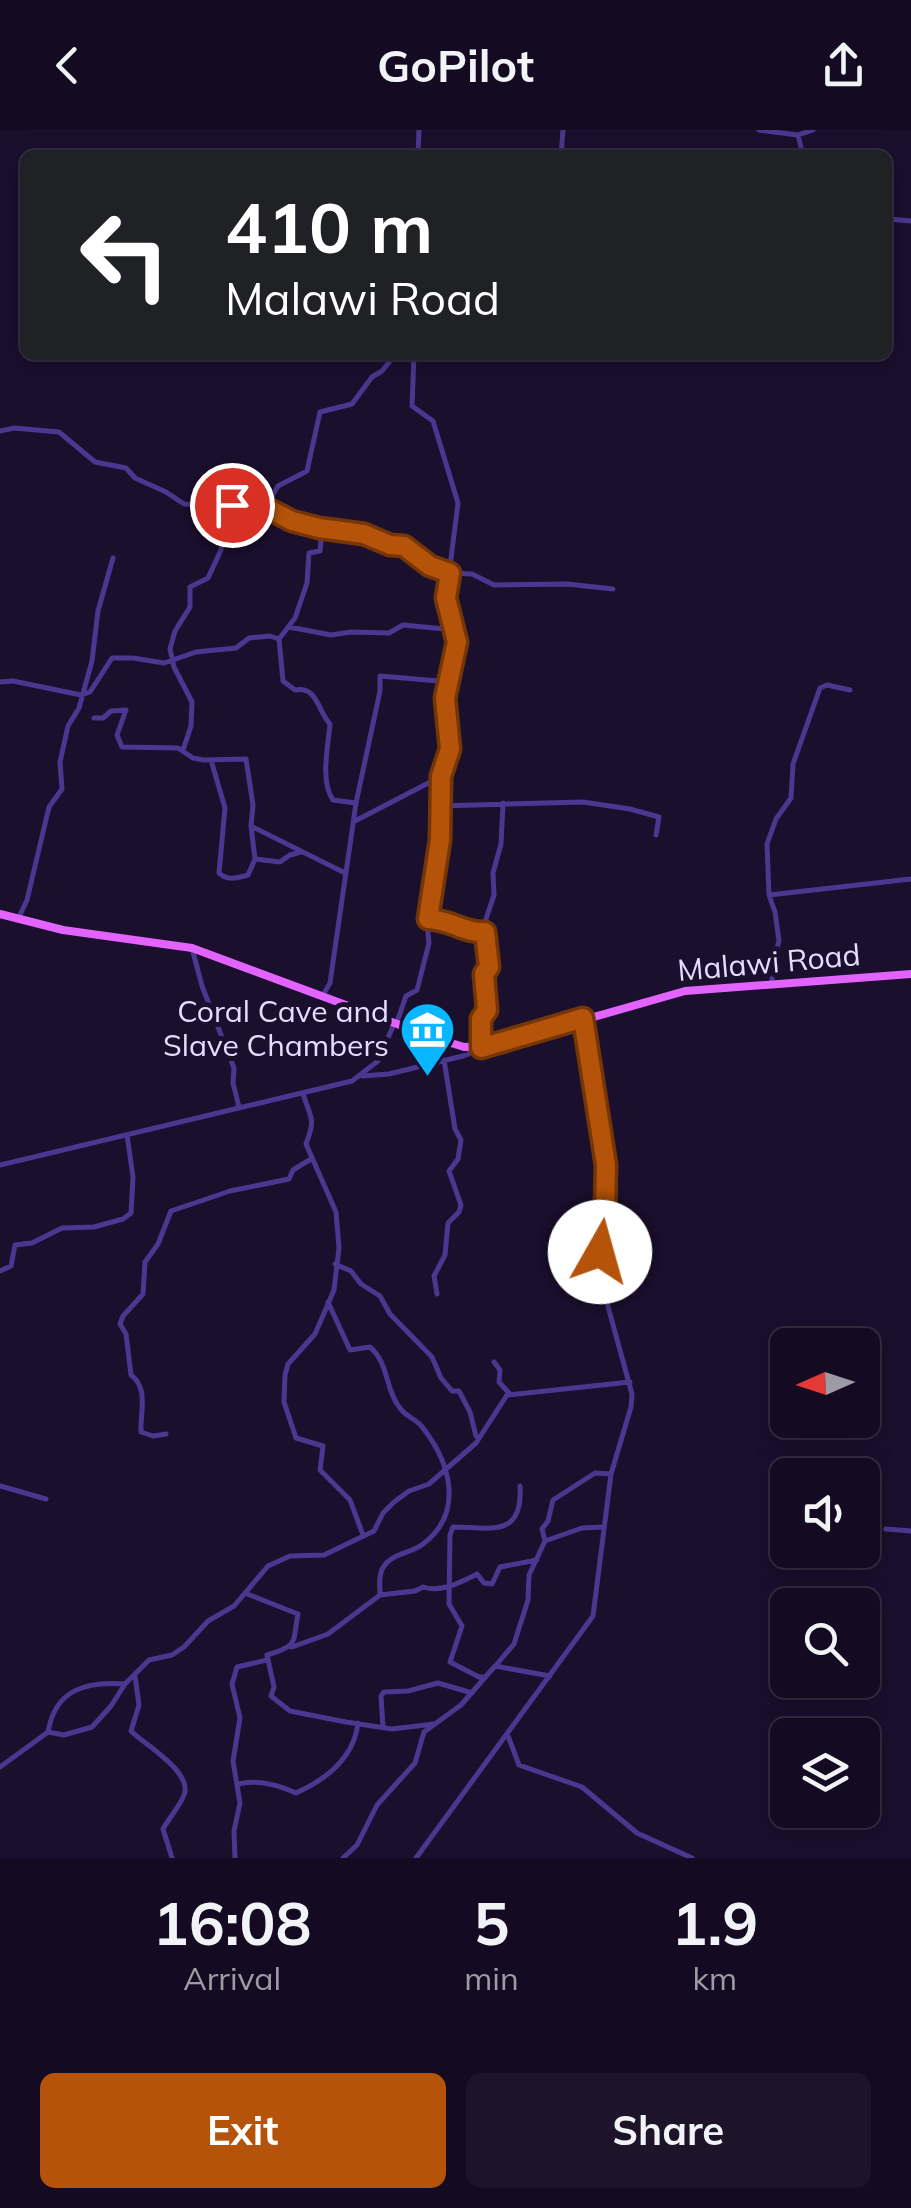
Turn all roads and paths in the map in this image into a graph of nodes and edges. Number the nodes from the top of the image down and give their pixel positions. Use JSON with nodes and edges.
{"nodes":[{"id":1,"x":759,"y":130,"type":"edge"},
{"id":2,"x":813,"y":130,"type":"edge"},
{"id":3,"x":798,"y":134,"type":"junction"},
{"id":4,"x":802,"y":150,"type":"edge"},
{"id":5,"x":391,"y":360,"type":"edge"},
{"id":6,"x":414,"y":360,"type":"edge"},
{"id":7,"x":0,"y":430,"type":"edge"},
{"id":8,"x":224,"y":504,"type":"junction"},
{"id":9,"x":265,"y":507,"type":"junction"},
{"id":10,"x":323,"y":529,"type":"junction"},
{"id":11,"x":113,"y":558,"type":"dead end"},
{"id":12,"x":450,"y":573,"type":"junction"},
{"id":13,"x":613,"y":589,"type":"dead end"},
{"id":14,"x":289,"y":626,"type":"junction"},
{"id":15,"x":455,"y":630,"type":"junction"},
{"id":16,"x":279,"y":639,"type":"junction"},
{"id":17,"x":172,"y":662,"type":"junction"},
{"id":18,"x":0,"y":682,"type":"edge"},
{"id":19,"x":450,"y":682,"type":"junction"},
{"id":20,"x":850,"y":690,"type":"dead end"},
{"id":21,"x":81,"y":695,"type":"junction"},
{"id":22,"x":94,"y":718,"type":"dead end"},
{"id":23,"x":182,"y":750,"type":"junction"},
{"id":24,"x":211,"y":760,"type":"junction"},
{"id":25,"x":441,"y":776,"type":"junction"},
{"id":26,"x":356,"y":803,"type":"junction"},
{"id":27,"x":503,"y":803,"type":"junction"},
{"id":28,"x":439,"y":806,"type":"junction"},
{"id":29,"x":354,"y":821,"type":"junction"},
{"id":30,"x":251,"y":826,"type":"junction"},
{"id":31,"x":656,"y":835,"type":"dead end"},
{"id":32,"x":301,"y":852,"type":"junction"},
{"id":33,"x":255,"y":859,"type":"junction"},
{"id":34,"x":345,"y":873,"type":"junction"},
{"id":35,"x":911,"y":879,"type":"edge"},
{"id":36,"x":769,"y":896,"type":"junction"},
{"id":37,"x":0,"y":914,"type":"edge"},
{"id":38,"x":18,"y":919,"type":"junction"},
{"id":39,"x":428,"y":919,"type":"junction"},
{"id":40,"x":482,"y":932,"type":"junction"},
{"id":41,"x":192,"y":948,"type":"junction"},
{"id":42,"x":911,"y":974,"type":"edge"},
{"id":43,"x":772,"y":984,"type":"junction"},
{"id":44,"x":323,"y":995,"type":"junction"},
{"id":45,"x":583,"y":1018,"type":"junction"},
{"id":46,"x":396,"y":1022,"type":"junction"},
{"id":47,"x":476,"y":1048,"type":"junction"},
{"id":48,"x":444,"y":1060,"type":"junction"},
{"id":49,"x":362,"y":1076,"type":"junction"},
{"id":50,"x":303,"y":1094,"type":"junction"},
{"id":51,"x":239,"y":1107,"type":"junction"},
{"id":52,"x":128,"y":1135,"type":"junction"},
{"id":53,"x":312,"y":1159,"type":"junction"},
{"id":54,"x":0,"y":1165,"type":"edge"},
{"id":55,"x":334,"y":1264,"type":"junction"},
{"id":56,"x":0,"y":1271,"type":"edge"},
{"id":57,"x":437,"y":1294,"type":"dead end"},
{"id":58,"x":328,"y":1302,"type":"junction"},
{"id":59,"x":494,"y":1362,"type":"dead end"},
{"id":60,"x":631,"y":1382,"type":"junction"},
{"id":61,"x":510,"y":1394,"type":"junction"},
{"id":62,"x":166,"y":1434,"type":"dead end"},
{"id":63,"x":477,"y":1439,"type":"junction"},
{"id":64,"x":445,"y":1469,"type":"junction"},
{"id":65,"x":611,"y":1474,"type":"junction"},
{"id":66,"x":0,"y":1486,"type":"edge"},
{"id":67,"x":520,"y":1486,"type":"dead end"},
{"id":68,"x":46,"y":1499,"type":"dead end"},
{"id":69,"x":606,"y":1527,"type":"junction"},
{"id":70,"x":886,"y":1529,"type":"dead end"},
{"id":71,"x":911,"y":1531,"type":"edge"},
{"id":72,"x":363,"y":1535,"type":"junction"},
{"id":73,"x":546,"y":1541,"type":"junction"},
{"id":74,"x":536,"y":1560,"type":"junction"},
{"id":75,"x":449,"y":1586,"type":"junction"},
{"id":76,"x":245,"y":1593,"type":"junction"},
{"id":77,"x":380,"y":1595,"type":"junction"},
{"id":78,"x":290,"y":1648,"type":"junction"},
{"id":79,"x":267,"y":1660,"type":"junction"},
{"id":80,"x":495,"y":1666,"type":"junction"},
{"id":81,"x":136,"y":1676,"type":"junction"},
{"id":82,"x":488,"y":1676,"type":"junction"},
{"id":83,"x":550,"y":1676,"type":"junction"},
{"id":84,"x":124,"y":1684,"type":"junction"},
{"id":85,"x":473,"y":1693,"type":"junction"},
{"id":86,"x":358,"y":1723,"type":"junction"},
{"id":87,"x":434,"y":1724,"type":"junction"},
{"id":88,"x":383,"y":1727,"type":"junction"},
{"id":89,"x":48,"y":1732,"type":"junction"},
{"id":90,"x":508,"y":1736,"type":"junction"},
{"id":91,"x":0,"y":1767,"type":"edge"},
{"id":92,"x":238,"y":1784,"type":"junction"},
{"id":93,"x":172,"y":1858,"type":"edge"},
{"id":94,"x":235,"y":1858,"type":"edge"},
{"id":95,"x":343,"y":1858,"type":"edge"},
{"id":96,"x":416,"y":1858,"type":"edge"},
{"id":97,"x":692,"y":1858,"type":"edge"}],
"edges":[{"from":1,"to":3,"type":"street"},
{"from":2,"to":3,"type":"street"},
{"from":3,"to":4,"type":"street"},
{"from":5,"to":9,"type":"street"},
{"from":6,"to":12,"type":"street"},
{"from":7,"to":8,"type":"street"},
{"from":8,"to":9,"type":"street"},
{"from":8,"to":17,"type":"street"},
{"from":9,"to":10,"type":"street"},
{"from":10,"to":12,"type":"street"},
{"from":10,"to":14,"type":"street"},
{"from":11,"to":21,"type":"street"},
{"from":12,"to":13,"type":"street"},
{"from":12,"to":15,"type":"street"},
{"from":14,"to":15,"type":"street"},
{"from":14,"to":16,"type":"street"},
{"from":15,"to":19,"type":"street"},
{"from":16,"to":17,"type":"street"},
{"from":16,"to":26,"type":"street"},
{"from":17,"to":21,"type":"street"},
{"from":17,"to":23,"type":"street"},
{"from":18,"to":21,"type":"street"},
{"from":19,"to":25,"type":"street"},
{"from":19,"to":26,"type":"street"},
{"from":20,"to":36,"type":"street"},
{"from":21,"to":38,"type":"street"},
{"from":22,"to":23,"type":"street"},
{"from":23,"to":24,"type":"street"},
{"from":24,"to":30,"type":"street"},
{"from":24,"to":33,"type":"street"},
{"from":25,"to":28,"type":"street"},
{"from":25,"to":29,"type":"street"},
{"from":26,"to":29,"type":"street"},
{"from":27,"to":28,"type":"street"},
{"from":27,"to":31,"type":"street"},
{"from":27,"to":40,"type":"street"},
{"from":28,"to":39,"type":"street"},
{"from":29,"to":34,"type":"street"},
{"from":30,"to":32,"type":"street"},
{"from":30,"to":33,"type":"street"},
{"from":32,"to":33,"type":"street"},
{"from":32,"to":34,"type":"street"},
{"from":34,"to":44,"type":"street"},
{"from":35,"to":36,"type":"street"},
{"from":36,"to":43,"type":"street"},
{"from":37,"to":38,"type":"main road"},
{"from":38,"to":41,"type":"main road"},
{"from":39,"to":40,"type":"street"},
{"from":39,"to":46,"type":"street"},
{"from":40,"to":47,"type":"street"},
{"from":41,"to":44,"type":"main road"},
{"from":41,"to":51,"type":"street"},
{"from":42,"to":43,"type":"main road","name":"Malawi Road"},
{"from":43,"to":45,"type":"main road","name":"Malawi Road"},
{"from":44,"to":46,"type":"main road"},
{"from":45,"to":47,"type":"main road","name":"Malawi Road"},
{"from":45,"to":60,"type":"street"},
{"from":46,"to":47,"type":"main road"},
{"from":46,"to":49,"type":"street"},
{"from":47,"to":48,"type":"street"},
{"from":48,"to":49,"type":"street"},
{"from":48,"to":57,"type":"street"},
{"from":49,"to":50,"type":"street"},
{"from":50,"to":51,"type":"street"},
{"from":50,"to":53,"type":"street"},
{"from":51,"to":52,"type":"street"},
{"from":52,"to":54,"type":"street"},
{"from":52,"to":56,"type":"street"},
{"from":53,"to":55,"type":"street"},
{"from":53,"to":62,"type":"street"},
{"from":55,"to":58,"type":"street"},
{"from":55,"to":63,"type":"street"},
{"from":58,"to":64,"type":"street"},
{"from":58,"to":72,"type":"street"},
{"from":59,"to":61,"type":"street"},
{"from":60,"to":61,"type":"street"},
{"from":60,"to":65,"type":"street"},
{"from":61,"to":63,"type":"street"},
{"from":63,"to":64,"type":"street"},
{"from":64,"to":72,"type":"street"},
{"from":64,"to":77,"type":"street"},
{"from":65,"to":69,"type":"street"},
{"from":65,"to":73,"type":"street"},
{"from":66,"to":68,"type":"street"},
{"from":67,"to":75,"type":"street"},
{"from":69,"to":73,"type":"street"},
{"from":69,"to":83,"type":"street"},
{"from":70,"to":71,"type":"street"},
{"from":72,"to":76,"type":"street"},
{"from":73,"to":74,"type":"street"},
{"from":74,"to":75,"type":"street"},
{"from":74,"to":80,"type":"street"},
{"from":75,"to":77,"type":"street"},
{"from":75,"to":82,"type":"street"},
{"from":76,"to":78,"type":"street"},
{"from":76,"to":81,"type":"street"},
{"from":77,"to":78,"type":"street"},
{"from":78,"to":79,"type":"street"},
{"from":79,"to":86,"type":"street"},
{"from":79,"to":92,"type":"street"},
{"from":80,"to":82,"type":"street"},
{"from":80,"to":83,"type":"street"},
{"from":81,"to":84,"type":"street"},
{"from":81,"to":93,"type":"street"},
{"from":82,"to":85,"type":"street"},
{"from":83,"to":90,"type":"street"},
{"from":84,"to":89,"type":"street"},
{"from":84,"to":89,"type":"street"},
{"from":85,"to":87,"type":"street"},
{"from":85,"to":88,"type":"street"},
{"from":86,"to":88,"type":"street"},
{"from":86,"to":92,"type":"street"},
{"from":87,"to":88,"type":"street"},
{"from":87,"to":95,"type":"street"},
{"from":89,"to":91,"type":"street"},
{"from":90,"to":96,"type":"street"},
{"from":90,"to":97,"type":"street"},
{"from":92,"to":94,"type":"street"}]}
